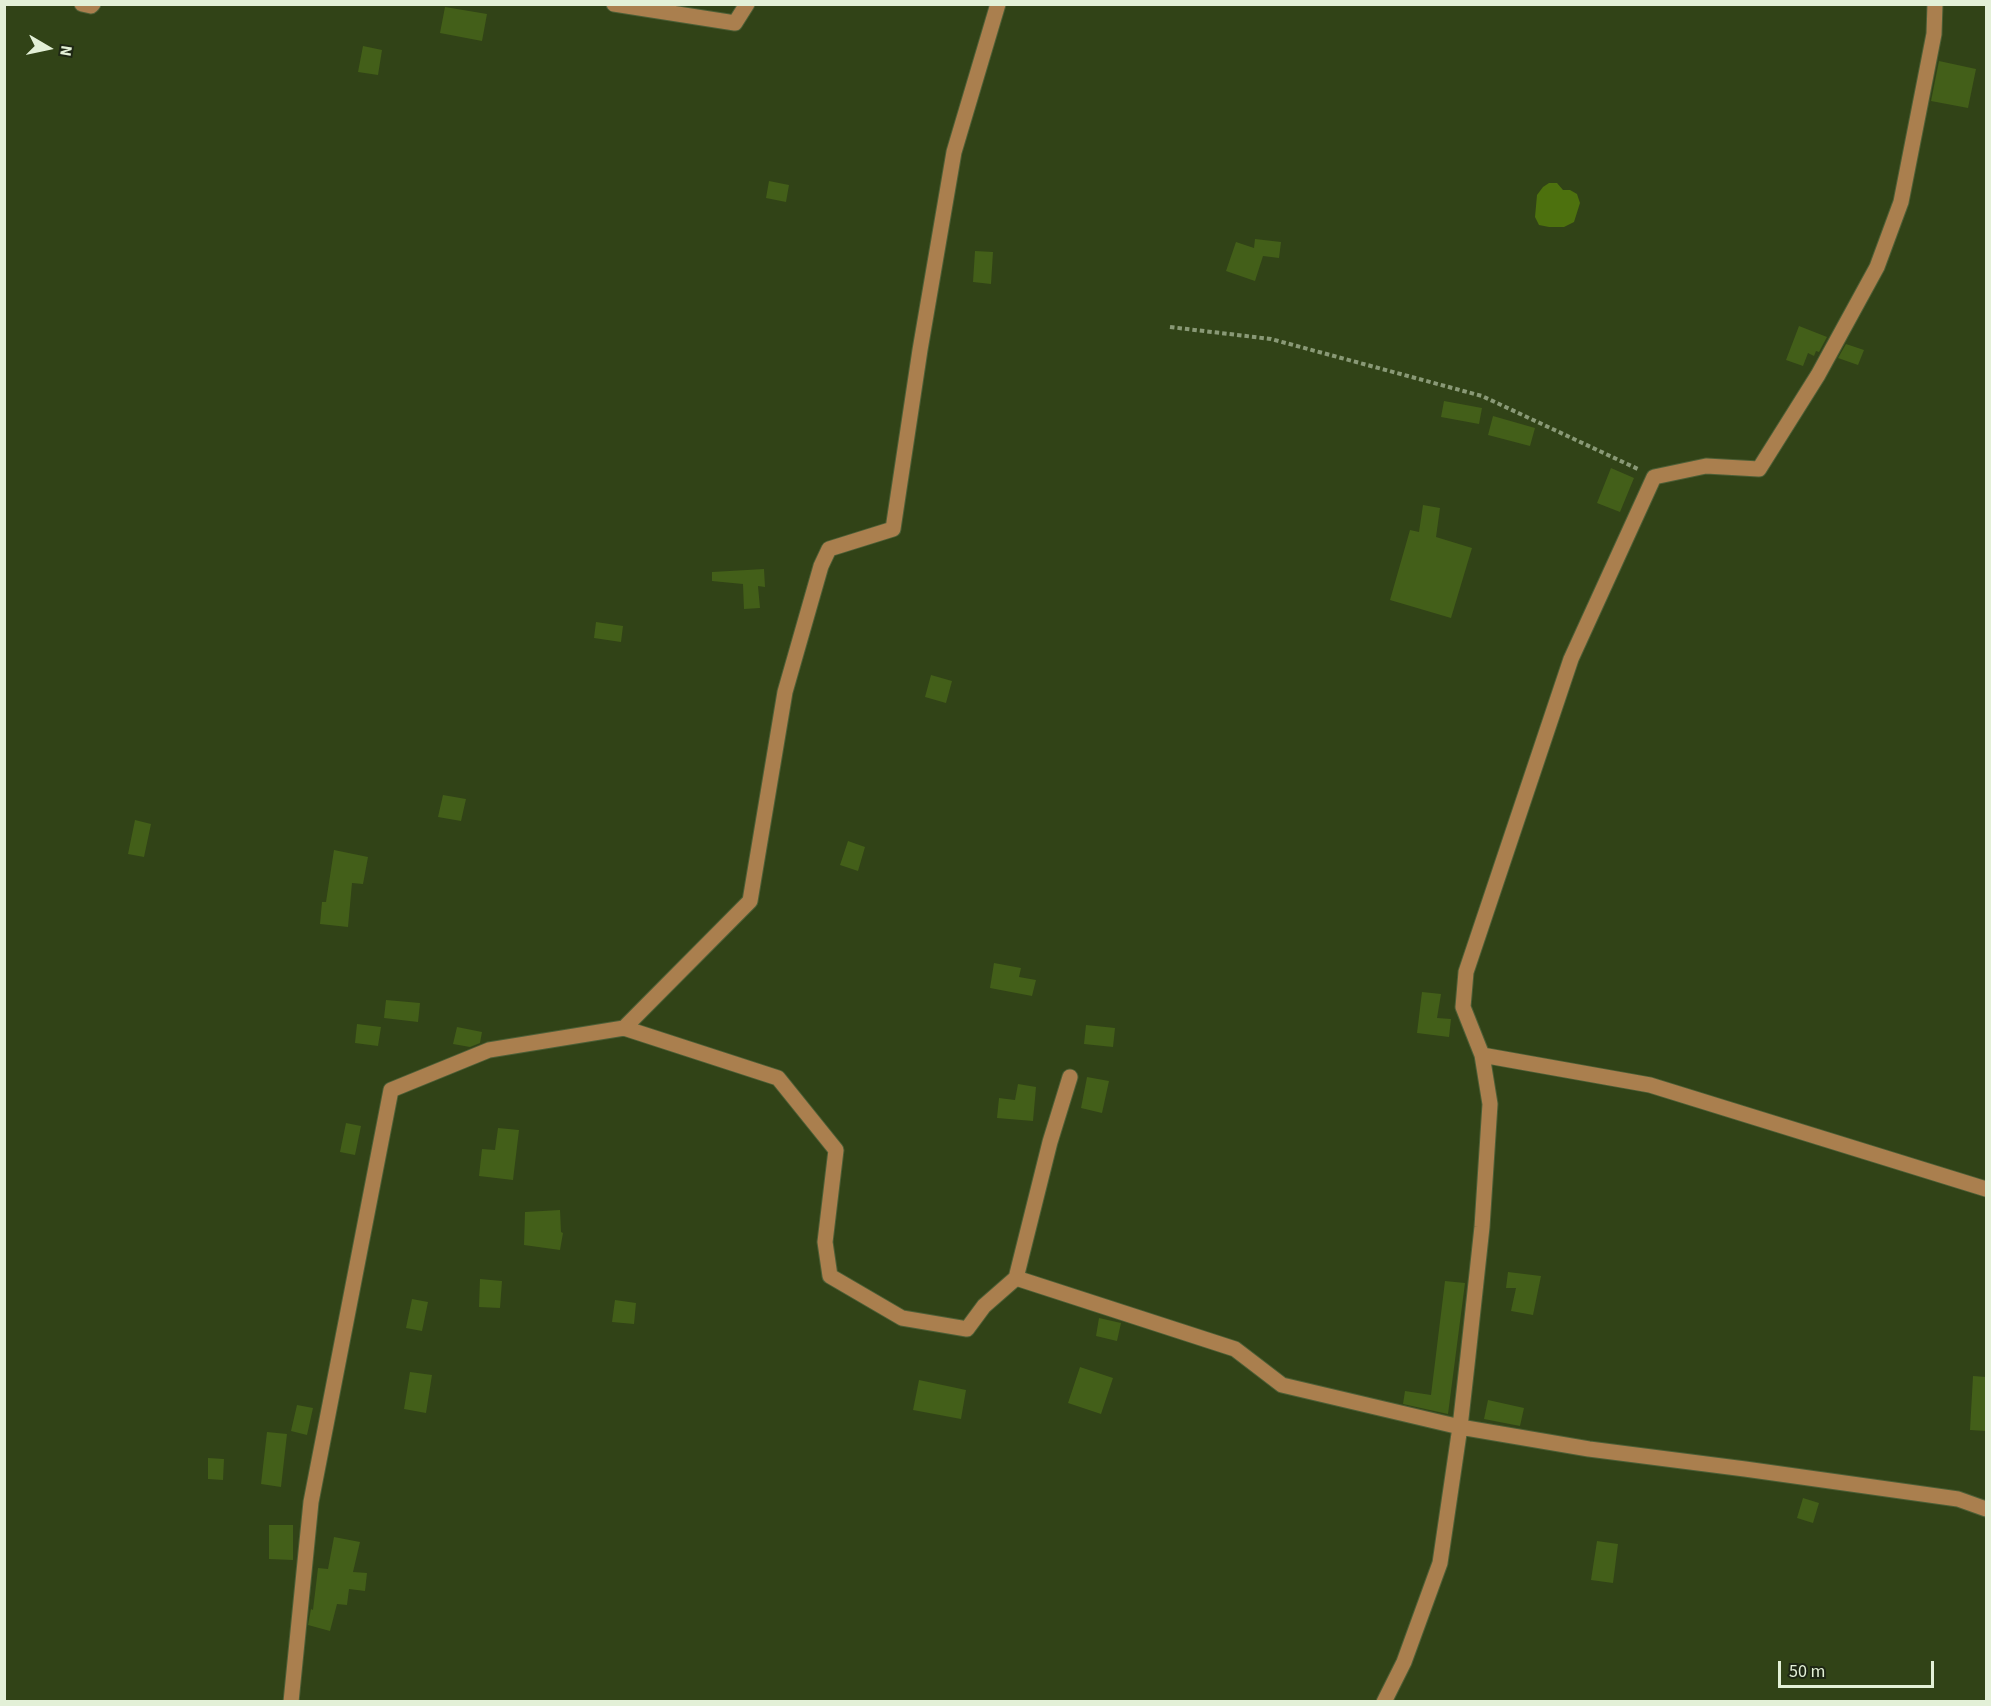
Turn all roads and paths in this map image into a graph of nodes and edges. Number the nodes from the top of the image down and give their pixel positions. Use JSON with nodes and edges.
{"nodes":[{"id":1,"x":82,"y":4,"type":"edge"},
{"id":2,"x":93,"y":4,"type":"edge"},
{"id":3,"x":614,"y":4,"type":"edge"},
{"id":4,"x":747,"y":4,"type":"edge"},
{"id":5,"x":998,"y":4,"type":"edge"},
{"id":6,"x":1935,"y":4,"type":"edge"},
{"id":7,"x":1170,"y":327,"type":"dead end"},
{"id":8,"x":1654,"y":477,"type":"junction"},
{"id":9,"x":624,"y":1028,"type":"junction"},
{"id":10,"x":1482,"y":1055,"type":"junction"},
{"id":11,"x":1070,"y":1077,"type":"dead end"},
{"id":12,"x":1986,"y":1189,"type":"edge"},
{"id":13,"x":1016,"y":1278,"type":"junction"},
{"id":14,"x":1460,"y":1427,"type":"junction"},
{"id":15,"x":1986,"y":1509,"type":"edge"},
{"id":16,"x":291,"y":1701,"type":"edge"},
{"id":17,"x":1384,"y":1701,"type":"edge"}],
"edges":[{"from":1,"to":2,"type":"street"},
{"from":3,"to":4,"type":"street"},
{"from":5,"to":9,"type":"street"},
{"from":6,"to":8,"type":"street"},
{"from":7,"to":8,"type":"path"},
{"from":8,"to":10,"type":"street"},
{"from":9,"to":13,"type":"street"},
{"from":9,"to":16,"type":"street"},
{"from":10,"to":12,"type":"street"},
{"from":10,"to":14,"type":"street"},
{"from":11,"to":13,"type":"street"},
{"from":13,"to":14,"type":"street"},
{"from":14,"to":15,"type":"street"},
{"from":14,"to":17,"type":"street"}]}
